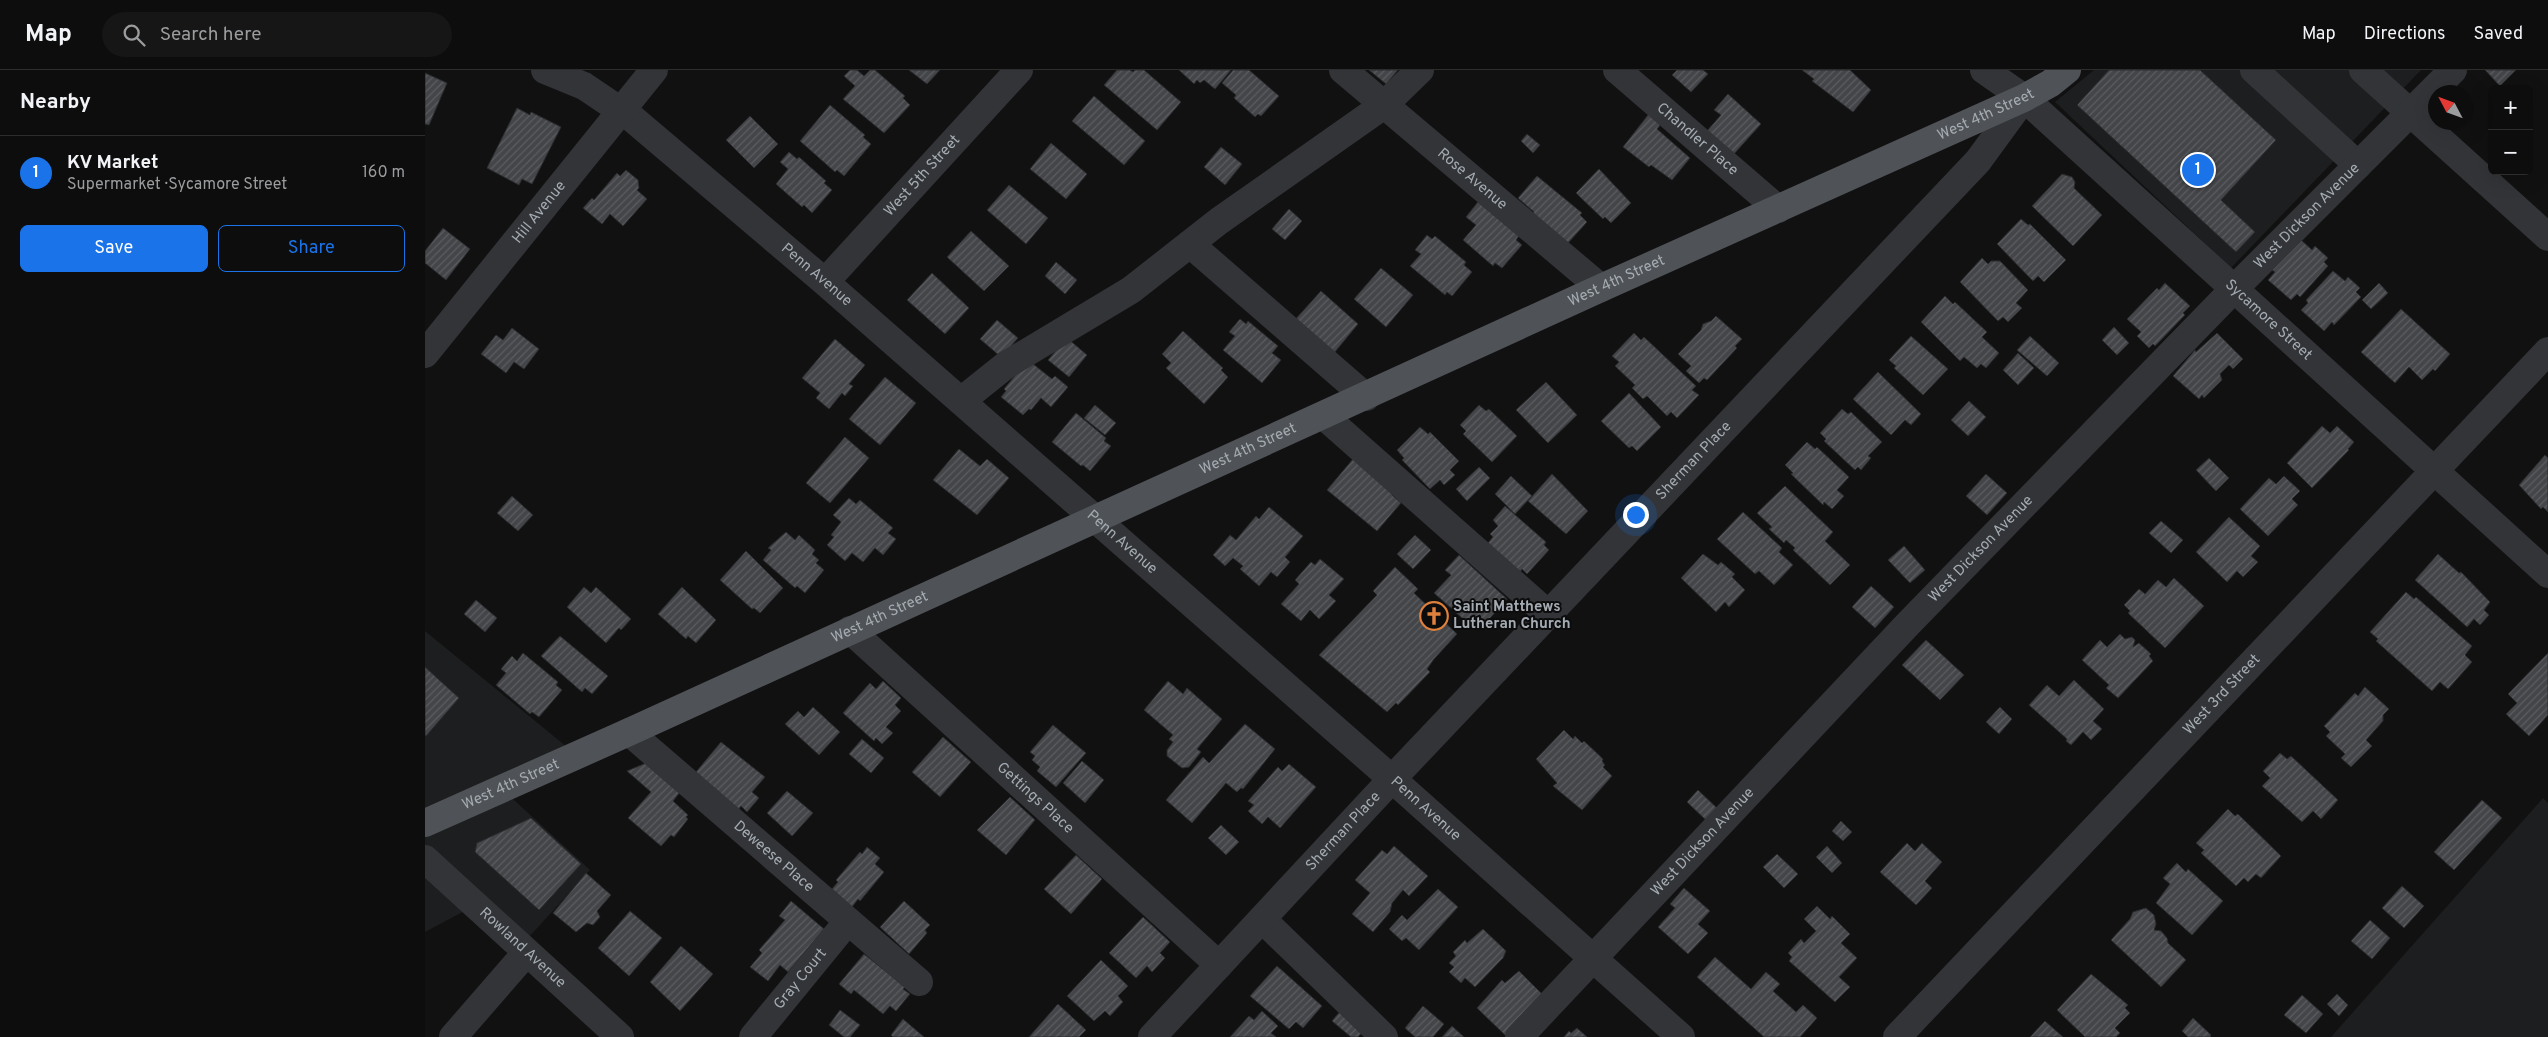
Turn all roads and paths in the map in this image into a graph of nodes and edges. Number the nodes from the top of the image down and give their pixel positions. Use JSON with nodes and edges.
{"nodes":[{"id":1,"x":545,"y":70,"type":"edge"},
{"id":2,"x":653,"y":70,"type":"edge"},
{"id":3,"x":1019,"y":70,"type":"edge"},
{"id":4,"x":1343,"y":70,"type":"edge"},
{"id":5,"x":1420,"y":70,"type":"edge"},
{"id":6,"x":1617,"y":70,"type":"edge"},
{"id":7,"x":1984,"y":70,"type":"edge"},
{"id":8,"x":2067,"y":70,"type":"edge"},
{"id":9,"x":2254,"y":70,"type":"edge"},
{"id":10,"x":2363,"y":70,"type":"edge"},
{"id":11,"x":2453,"y":70,"type":"edge"},
{"id":12,"x":2024,"y":98,"type":"junction"},
{"id":13,"x":1384,"y":105,"type":"junction"},
{"id":14,"x":621,"y":111,"type":"junction"},
{"id":15,"x":2409,"y":112,"type":"junction"},
{"id":16,"x":2358,"y":166,"type":"junction"},
{"id":17,"x":1778,"y":209,"type":"junction"},
{"id":18,"x":2548,"y":238,"type":"edge"},
{"id":19,"x":1190,"y":244,"type":"junction"},
{"id":20,"x":825,"y":282,"type":"junction"},
{"id":21,"x":1601,"y":288,"type":"junction"},
{"id":22,"x":2233,"y":290,"type":"junction"},
{"id":23,"x":2548,"y":351,"type":"edge"},
{"id":24,"x":425,"y":354,"type":"edge"},
{"id":25,"x":1366,"y":397,"type":"junction"},
{"id":26,"x":961,"y":401,"type":"junction"},
{"id":27,"x":1323,"y":416,"type":"junction"},
{"id":28,"x":2435,"y":470,"type":"junction"},
{"id":29,"x":1097,"y":518,"type":"junction"},
{"id":30,"x":2548,"y":574,"type":"edge"},
{"id":31,"x":1548,"y":614,"type":"junction"},
{"id":32,"x":850,"y":630,"type":"junction"},
{"id":33,"x":629,"y":732,"type":"junction"},
{"id":34,"x":1392,"y":779,"type":"junction"},
{"id":35,"x":425,"y":823,"type":"edge"},
{"id":36,"x":425,"y":859,"type":"edge"},
{"id":37,"x":1261,"y":919,"type":"junction"},
{"id":38,"x":848,"y":921,"type":"junction"},
{"id":39,"x":525,"y":953,"type":"junction"},
{"id":40,"x":1592,"y":960,"type":"junction"},
{"id":41,"x":1219,"y":965,"type":"junction"},
{"id":42,"x":919,"y":982,"type":"dead end"},
{"id":43,"x":453,"y":1037,"type":"edge"},
{"id":44,"x":620,"y":1037,"type":"edge"},
{"id":45,"x":753,"y":1037,"type":"edge"},
{"id":46,"x":1152,"y":1037,"type":"edge"},
{"id":47,"x":1384,"y":1037,"type":"edge"},
{"id":48,"x":1519,"y":1037,"type":"edge"},
{"id":49,"x":1681,"y":1037,"type":"edge"},
{"id":50,"x":1897,"y":1037,"type":"edge"}],
"edges":[{"from":1,"to":14,"type":"street","name":"Penn Avenue"},
{"from":2,"to":14,"type":"street","name":"Hill Avenue"},
{"from":3,"to":20,"type":"street","name":"West 5th Street"},
{"from":4,"to":13,"type":"street","name":"Rose Avenue"},
{"from":5,"to":13,"type":"street"},
{"from":6,"to":17,"type":"street","name":"Chandler Place"},
{"from":7,"to":12,"type":"street","name":"Sycamore Street"},
{"from":8,"to":12,"type":"main road","name":"West 4th Street"},
{"from":9,"to":16,"type":"street"},
{"from":10,"to":15,"type":"street"},
{"from":11,"to":15,"type":"street","name":"West Dickson Avenue"},
{"from":12,"to":17,"type":"main road","name":"West 4th Street"},
{"from":12,"to":22,"type":"street","name":"Sycamore Street"},
{"from":12,"to":31,"type":"street","name":"Sherman Place"},
{"from":13,"to":19,"type":"street"},
{"from":13,"to":21,"type":"street","name":"Rose Avenue"},
{"from":14,"to":20,"type":"street","name":"Penn Avenue"},
{"from":14,"to":24,"type":"street","name":"Hill Avenue"},
{"from":15,"to":16,"type":"street","name":"West Dickson Avenue"},
{"from":15,"to":18,"type":"street"},
{"from":16,"to":22,"type":"street","name":"West Dickson Avenue"},
{"from":17,"to":21,"type":"main road","name":"West 4th Street"},
{"from":19,"to":25,"type":"street"},
{"from":19,"to":26,"type":"street"},
{"from":20,"to":26,"type":"street","name":"Penn Avenue"},
{"from":21,"to":25,"type":"main road","name":"West 4th Street"},
{"from":22,"to":28,"type":"street","name":"Sycamore Street"},
{"from":22,"to":40,"type":"street","name":"West Dickson Avenue"},
{"from":23,"to":28,"type":"street","name":"West 3rd Street"},
{"from":25,"to":27,"type":"main road","name":"West 4th Street"},
{"from":26,"to":29,"type":"street","name":"Penn Avenue"},
{"from":27,"to":29,"type":"main road","name":"West 4th Street"},
{"from":27,"to":31,"type":"street"},
{"from":28,"to":30,"type":"street","name":"Sycamore Street"},
{"from":28,"to":50,"type":"street","name":"West 3rd Street"},
{"from":29,"to":32,"type":"main road","name":"West 4th Street"},
{"from":29,"to":34,"type":"street","name":"Penn Avenue"},
{"from":31,"to":34,"type":"street","name":"Sherman Place"},
{"from":32,"to":33,"type":"main road","name":"West 4th Street"},
{"from":32,"to":41,"type":"street","name":"Gettings Place"},
{"from":33,"to":35,"type":"main road","name":"West 4th Street"},
{"from":33,"to":38,"type":"street","name":"Deweese Place"},
{"from":34,"to":37,"type":"street","name":"Sherman Place"},
{"from":34,"to":40,"type":"street","name":"Penn Avenue"},
{"from":36,"to":39,"type":"street","name":"Rowland Avenue"},
{"from":37,"to":41,"type":"street","name":"Sherman Place"},
{"from":37,"to":47,"type":"street"},
{"from":38,"to":42,"type":"street","name":"Deweese Place"},
{"from":38,"to":45,"type":"street","name":"Gray Court"},
{"from":39,"to":43,"type":"street"},
{"from":39,"to":44,"type":"street","name":"Rowland Avenue"},
{"from":40,"to":48,"type":"street","name":"West Dickson Avenue"},
{"from":40,"to":49,"type":"street","name":"Penn Avenue"},
{"from":41,"to":46,"type":"street","name":"Sherman Place"}]}
